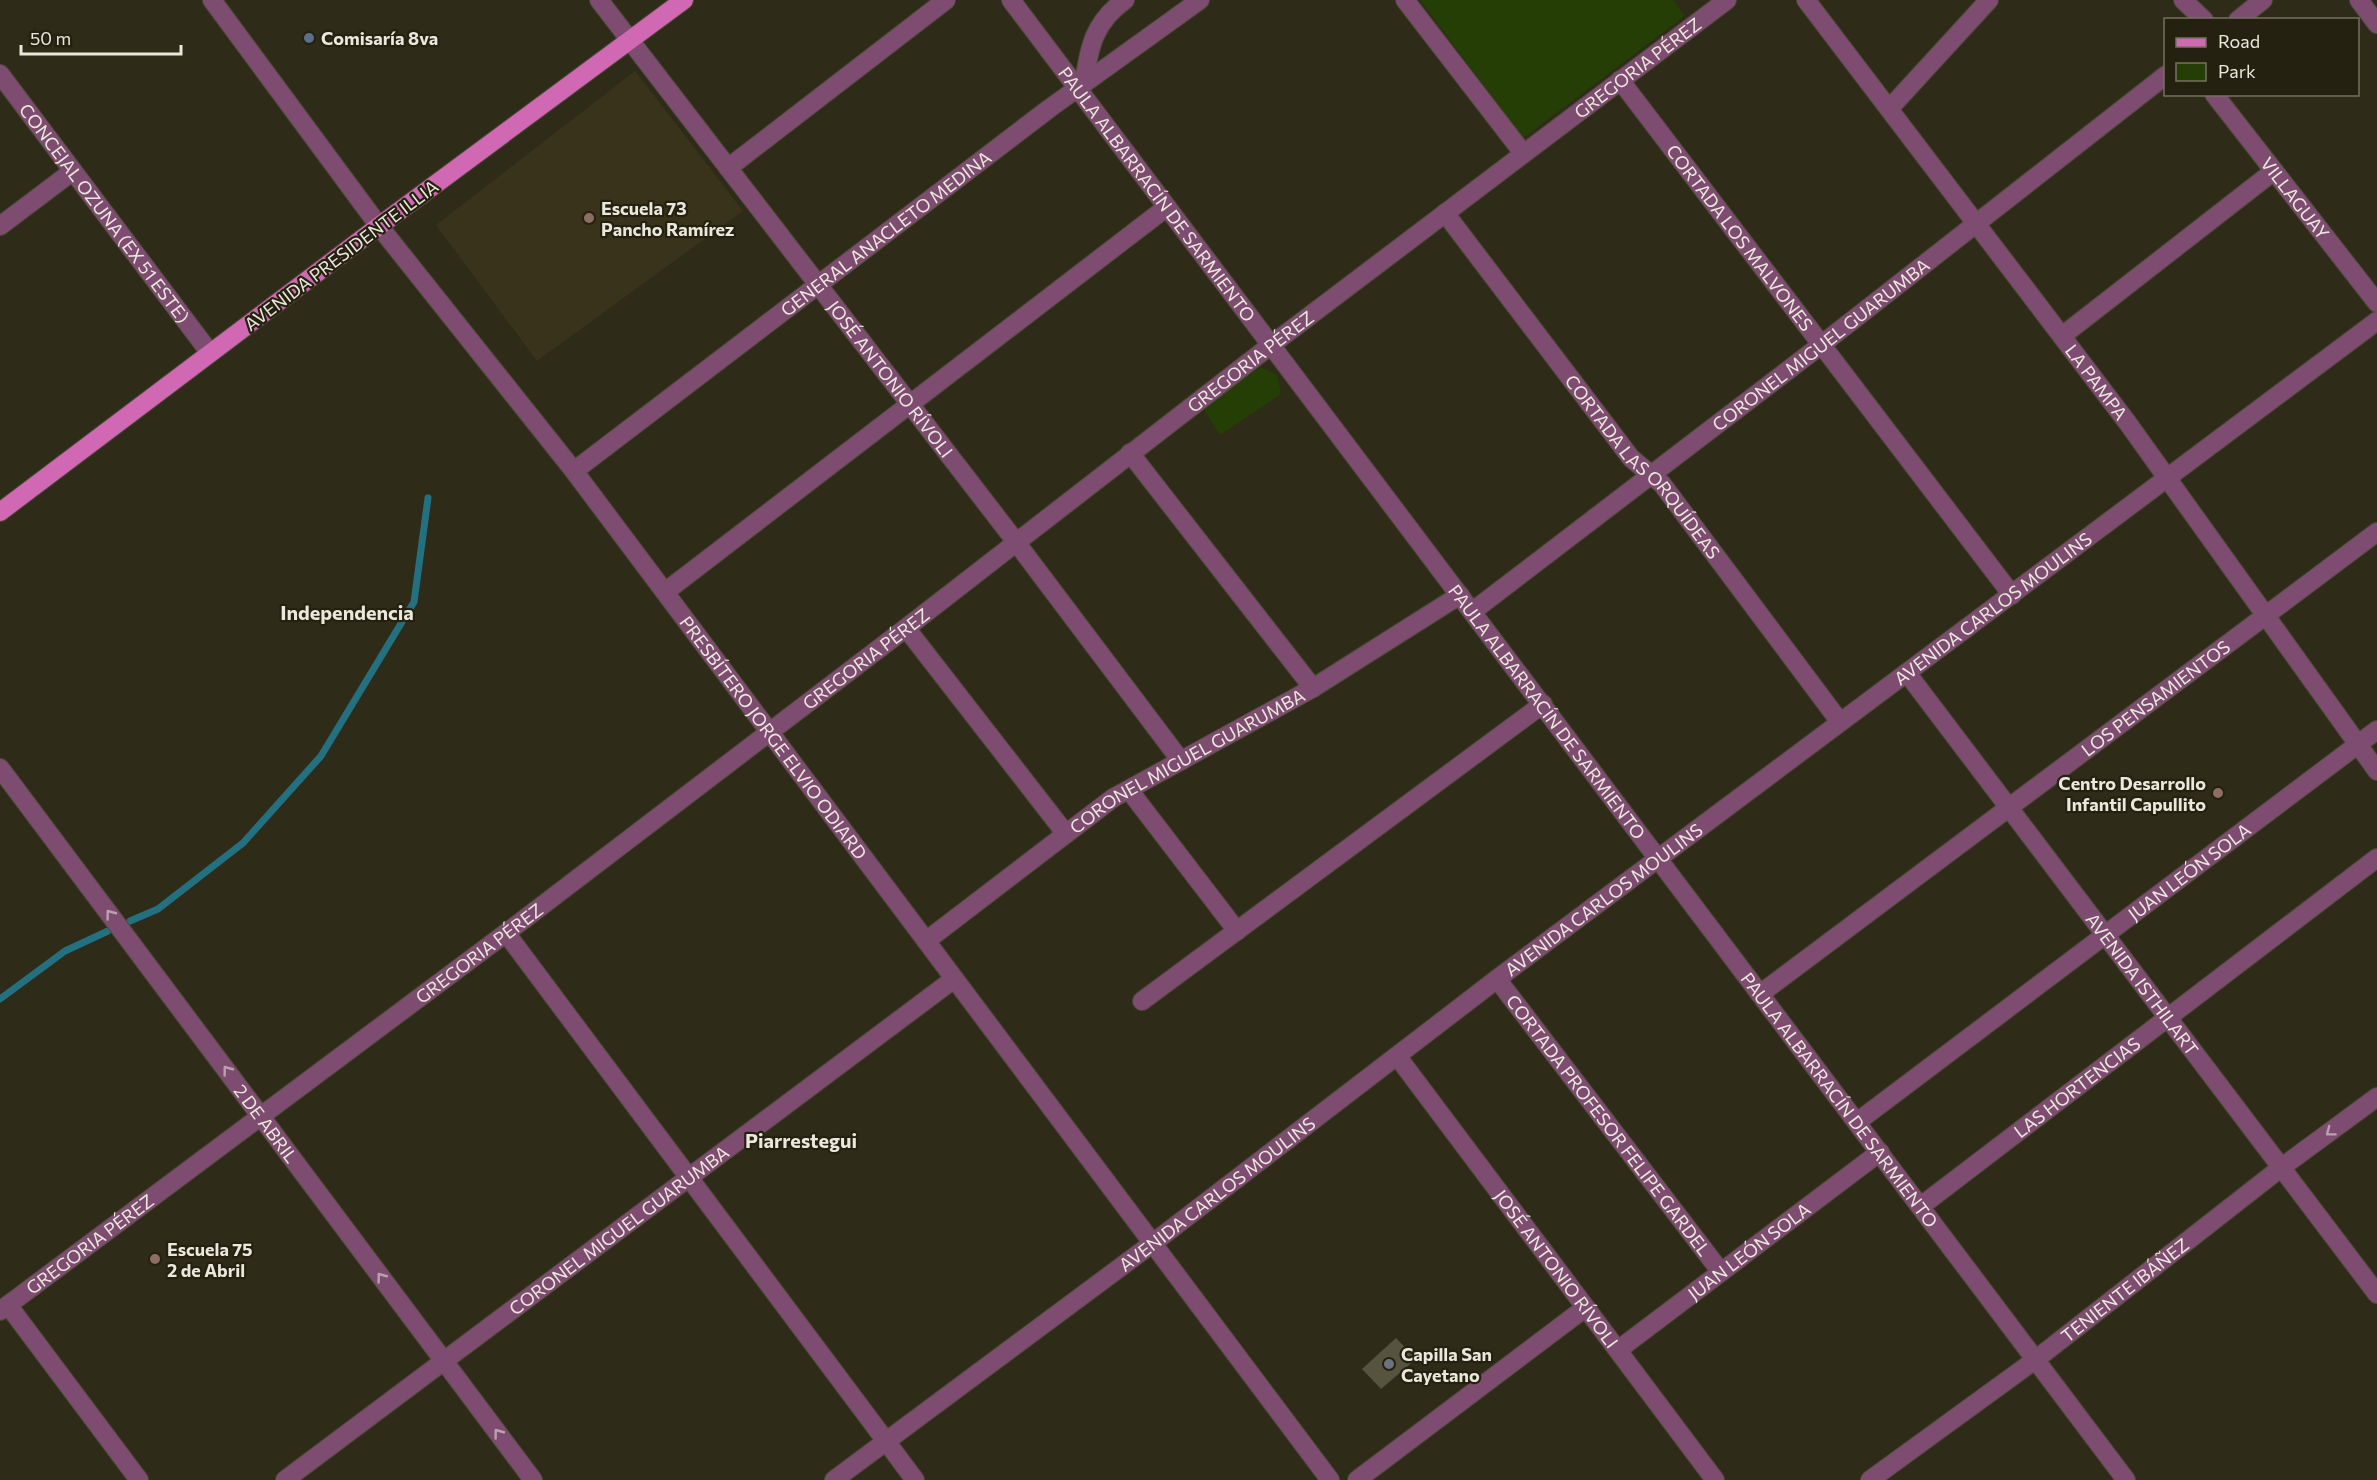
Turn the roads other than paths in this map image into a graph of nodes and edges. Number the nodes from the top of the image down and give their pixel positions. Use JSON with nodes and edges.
{"nodes":[{"id":1,"x":212,"y":0,"type":"edge"},
{"id":2,"x":600,"y":0,"type":"edge"},
{"id":3,"x":684,"y":0,"type":"edge"},
{"id":4,"x":946,"y":0,"type":"edge"},
{"id":5,"x":1011,"y":0,"type":"edge"},
{"id":6,"x":1125,"y":0,"type":"edge"},
{"id":7,"x":1200,"y":0,"type":"edge"},
{"id":8,"x":1405,"y":0,"type":"edge"},
{"id":9,"x":1727,"y":0,"type":"edge"},
{"id":10,"x":1806,"y":0,"type":"edge"},
{"id":11,"x":1989,"y":0,"type":"edge"},
{"id":12,"x":2183,"y":0,"type":"edge"},
{"id":13,"x":2263,"y":0,"type":"edge"},
{"id":14,"x":2359,"y":0,"type":"edge"},
{"id":15,"x":2202,"y":18,"type":"edge"},
{"id":16,"x":2240,"y":18,"type":"edge"},
{"id":17,"x":2377,"y":24,"type":"edge"},
{"id":18,"x":630,"y":41,"type":"junction"},
{"id":19,"x":0,"y":74,"type":"edge"},
{"id":20,"x":2164,"y":77,"type":"edge"},
{"id":21,"x":1620,"y":80,"type":"junction"},
{"id":22,"x":1081,"y":85,"type":"junction"},
{"id":23,"x":2216,"y":96,"type":"edge"},
{"id":24,"x":1889,"y":109,"type":"junction"},
{"id":25,"x":1523,"y":153,"type":"junction"},
{"id":26,"x":728,"y":168,"type":"junction"},
{"id":27,"x":73,"y":171,"type":"junction"},
{"id":28,"x":2274,"y":171,"type":"junction"},
{"id":29,"x":1167,"y":207,"type":"junction"},
{"id":30,"x":1444,"y":213,"type":"junction"},
{"id":31,"x":1976,"y":223,"type":"junction"},
{"id":32,"x":0,"y":226,"type":"edge"},
{"id":33,"x":379,"y":226,"type":"junction"},
{"id":34,"x":819,"y":285,"type":"junction"},
{"id":35,"x":2377,"y":303,"type":"edge"},
{"id":36,"x":2377,"y":321,"type":"edge"},
{"id":37,"x":2062,"y":336,"type":"junction"},
{"id":38,"x":1271,"y":345,"type":"junction"},
{"id":39,"x":1821,"y":345,"type":"junction"},
{"id":40,"x":210,"y":353,"type":"junction"},
{"id":41,"x":909,"y":404,"type":"junction"},
{"id":42,"x":1130,"y":453,"type":"junction"},
{"id":43,"x":574,"y":471,"type":"junction"},
{"id":44,"x":1652,"y":476,"type":"junction"},
{"id":45,"x":2166,"y":479,"type":"junction"},
{"id":46,"x":0,"y":512,"type":"edge"},
{"id":47,"x":2377,"y":532,"type":"edge"},
{"id":48,"x":1016,"y":542,"type":"junction"},
{"id":49,"x":665,"y":592,"type":"junction"},
{"id":50,"x":2012,"y":595,"type":"junction"},
{"id":51,"x":1460,"y":596,"type":"junction"},
{"id":52,"x":1473,"y":611,"type":"junction"},
{"id":53,"x":2265,"y":615,"type":"junction"},
{"id":54,"x":906,"y":628,"type":"junction"},
{"id":55,"x":1907,"y":673,"type":"junction"},
{"id":56,"x":1313,"y":688,"type":"junction"},
{"id":57,"x":1543,"y":704,"type":"junction"},
{"id":58,"x":1840,"y":722,"type":"junction"},
{"id":59,"x":2377,"y":730,"type":"edge"},
{"id":60,"x":770,"y":732,"type":"junction"},
{"id":61,"x":2357,"y":744,"type":"junction"},
{"id":62,"x":1181,"y":761,"type":"junction"},
{"id":63,"x":0,"y":768,"type":"edge"},
{"id":64,"x":2377,"y":771,"type":"edge"},
{"id":65,"x":1129,"y":790,"type":"junction"},
{"id":66,"x":2009,"y":807,"type":"junction"},
{"id":67,"x":1066,"y":834,"type":"junction"},
{"id":68,"x":2377,"y":858,"type":"edge"},
{"id":69,"x":1659,"y":859,"type":"junction"},
{"id":70,"x":1237,"y":931,"type":"junction"},
{"id":71,"x":506,"y":933,"type":"junction"},
{"id":72,"x":2105,"y":934,"type":"junction"},
{"id":73,"x":926,"y":941,"type":"junction"},
{"id":74,"x":954,"y":979,"type":"junction"},
{"id":75,"x":1497,"y":979,"type":"junction"},
{"id":76,"x":1760,"y":994,"type":"junction"},
{"id":77,"x":1142,"y":1002,"type":"dead end"},
{"id":78,"x":2168,"y":1017,"type":"junction"},
{"id":79,"x":1397,"y":1056,"type":"junction"},
{"id":80,"x":2377,"y":1097,"type":"edge"},
{"id":81,"x":263,"y":1117,"type":"junction"},
{"id":82,"x":1857,"y":1122,"type":"junction"},
{"id":83,"x":1880,"y":1152,"type":"junction"},
{"id":84,"x":2282,"y":1167,"type":"junction"},
{"id":85,"x":689,"y":1179,"type":"junction"},
{"id":86,"x":1921,"y":1206,"type":"junction"},
{"id":87,"x":1153,"y":1243,"type":"junction"},
{"id":88,"x":1721,"y":1272,"type":"junction"},
{"id":89,"x":2377,"y":1294,"type":"edge"},
{"id":90,"x":4,"y":1308,"type":"edge"},
{"id":91,"x":1585,"y":1308,"type":"junction"},
{"id":92,"x":1618,"y":1350,"type":"junction"},
{"id":93,"x":2035,"y":1360,"type":"junction"},
{"id":94,"x":445,"y":1362,"type":"junction"},
{"id":95,"x":886,"y":1441,"type":"junction"},
{"id":96,"x":139,"y":1480,"type":"edge"},
{"id":97,"x":285,"y":1480,"type":"edge"},
{"id":98,"x":533,"y":1480,"type":"edge"},
{"id":99,"x":834,"y":1480,"type":"edge"},
{"id":100,"x":915,"y":1480,"type":"edge"},
{"id":101,"x":1330,"y":1480,"type":"edge"},
{"id":102,"x":1357,"y":1480,"type":"edge"},
{"id":103,"x":1715,"y":1480,"type":"edge"},
{"id":104,"x":1870,"y":1480,"type":"edge"},
{"id":105,"x":2126,"y":1480,"type":"edge"}],
"edges":[{"from":1,"to":33,"type":"street","name":"PRESBÍTERO JORGE ELVIO ODIARD"},
{"from":2,"to":18,"type":"street","name":"JOSÉ ANTONIO RÍVOLI"},
{"from":3,"to":18,"type":"main road","name":"AVENIDA PRESIDENTE ILLIA"},
{"from":4,"to":26,"type":"street"},
{"from":5,"to":22,"type":"street","name":"PAULA ALBARRACÍN DE SARMIENTO"},
{"from":6,"to":22,"type":"street"},
{"from":7,"to":22,"type":"street","name":"GENERAL ANACLETO MEDINA"},
{"from":8,"to":25,"type":"street"},
{"from":9,"to":21,"type":"street","name":"GREGORIA PÉREZ"},
{"from":10,"to":24,"type":"street","name":"LA PAMPA"},
{"from":11,"to":24,"type":"street"},
{"from":12,"to":15,"type":"street"},
{"from":13,"to":16,"type":"street"},
{"from":14,"to":17,"type":"street"},
{"from":18,"to":26,"type":"street","name":"JOSÉ ANTONIO RÍVOLI"},
{"from":18,"to":33,"type":"main road","name":"AVENIDA PRESIDENTE ILLIA"},
{"from":19,"to":27,"type":"street","name":"CONCEJAL OZUNA (EX 51 ESTE)"},
{"from":20,"to":31,"type":"street","name":"CORONEL MIGUEL GUARUMBA"},
{"from":21,"to":25,"type":"street","name":"GREGORIA PÉREZ"},
{"from":21,"to":39,"type":"street","name":"CORTADA LOS MALVONES"},
{"from":22,"to":29,"type":"street","name":"PAULA ALBARRACÍN DE SARMIENTO"},
{"from":22,"to":34,"type":"street","name":"GENERAL ANACLETO MEDINA"},
{"from":23,"to":28,"type":"street","name":"VILLAGUAY"},
{"from":24,"to":31,"type":"street","name":"LA PAMPA"},
{"from":25,"to":30,"type":"street","name":"GREGORIA PÉREZ"},
{"from":26,"to":34,"type":"street","name":"JOSÉ ANTONIO RÍVOLI"},
{"from":27,"to":32,"type":"street"},
{"from":27,"to":40,"type":"street","name":"CONCEJAL OZUNA (EX 51 ESTE)"},
{"from":28,"to":35,"type":"street","name":"VILLAGUAY"},
{"from":28,"to":37,"type":"street"},
{"from":29,"to":38,"type":"street","name":"PAULA ALBARRACÍN DE SARMIENTO"},
{"from":29,"to":41,"type":"street"},
{"from":30,"to":38,"type":"street","name":"GREGORIA PÉREZ"},
{"from":30,"to":44,"type":"street","name":"CORTADA LAS ORQUÍDEAS"},
{"from":31,"to":37,"type":"street","name":"LA PAMPA"},
{"from":31,"to":39,"type":"street","name":"CORONEL MIGUEL GUARUMBA"},
{"from":33,"to":40,"type":"main road","name":"AVENIDA PRESIDENTE ILLIA"},
{"from":33,"to":43,"type":"street","name":"PRESBÍTERO JORGE ELVIO ODIARD"},
{"from":34,"to":41,"type":"street","name":"JOSÉ ANTONIO RÍVOLI"},
{"from":34,"to":43,"type":"street","name":"GENERAL ANACLETO MEDINA"},
{"from":36,"to":45,"type":"street","name":"AVENIDA CARLOS MOULINS"},
{"from":37,"to":45,"type":"street","name":"LA PAMPA"},
{"from":38,"to":42,"type":"street","name":"GREGORIA PÉREZ"},
{"from":38,"to":51,"type":"street","name":"PAULA ALBARRACÍN DE SARMIENTO"},
{"from":39,"to":44,"type":"street","name":"CORONEL MIGUEL GUARUMBA"},
{"from":39,"to":50,"type":"street","name":"CORTADA LOS MALVONES"},
{"from":40,"to":46,"type":"main road","name":"AVENIDA PRESIDENTE ILLIA"},
{"from":41,"to":48,"type":"street","name":"JOSÉ ANTONIO RÍVOLI"},
{"from":41,"to":49,"type":"street"},
{"from":42,"to":48,"type":"street","name":"GREGORIA PÉREZ"},
{"from":42,"to":56,"type":"street"},
{"from":43,"to":49,"type":"street","name":"PRESBÍTERO JORGE ELVIO ODIARD"},
{"from":44,"to":52,"type":"street","name":"CORONEL MIGUEL GUARUMBA"},
{"from":44,"to":58,"type":"street","name":"CORTADA LAS ORQUÍDEAS"},
{"from":45,"to":50,"type":"street","name":"AVENIDA CARLOS MOULINS"},
{"from":45,"to":53,"type":"street","name":"LA PAMPA"},
{"from":47,"to":53,"type":"street","name":"LOS PENSAMIENTOS"},
{"from":48,"to":54,"type":"street","name":"GREGORIA PÉREZ"},
{"from":48,"to":62,"type":"street","name":"JOSÉ ANTONIO RÍVOLI"},
{"from":49,"to":60,"type":"street","name":"PRESBÍTERO JORGE ELVIO ODIARD"},
{"from":50,"to":55,"type":"street","name":"AVENIDA CARLOS MOULINS"},
{"from":51,"to":52,"type":"street","name":"PAULA ALBARRACÍN DE SARMIENTO"},
{"from":51,"to":56,"type":"street","name":"CORONEL MIGUEL GUARUMBA"},
{"from":52,"to":57,"type":"street","name":"PAULA ALBARRACÍN DE SARMIENTO"},
{"from":53,"to":61,"type":"street","name":"LA PAMPA"},
{"from":53,"to":66,"type":"street","name":"LOS PENSAMIENTOS"},
{"from":54,"to":60,"type":"street","name":"GREGORIA PÉREZ"},
{"from":54,"to":67,"type":"street"},
{"from":55,"to":58,"type":"street","name":"AVENIDA CARLOS MOULINS"},
{"from":55,"to":66,"type":"street","name":"AVENIDA ISTHILART"},
{"from":56,"to":62,"type":"street","name":"CORONEL MIGUEL GUARUMBA"},
{"from":57,"to":69,"type":"street","name":"PAULA ALBARRACÍN DE SARMIENTO"},
{"from":57,"to":70,"type":"street"},
{"from":58,"to":69,"type":"street","name":"AVENIDA CARLOS MOULINS"},
{"from":59,"to":61,"type":"street","name":"JUAN LEÓN SOLA"},
{"from":60,"to":71,"type":"street","name":"GREGORIA PÉREZ"},
{"from":60,"to":73,"type":"street","name":"PRESBÍTERO JORGE ELVIO ODIARD"},
{"from":61,"to":64,"type":"street","name":"LA PAMPA"},
{"from":61,"to":72,"type":"street","name":"JUAN LEÓN SOLA"},
{"from":62,"to":65,"type":"street","name":"CORONEL MIGUEL GUARUMBA"},
{"from":81,"to":63,"type":"street","name":"2 DE ABRIL","one_way":true},
{"from":65,"to":67,"type":"street","name":"CORONEL MIGUEL GUARUMBA"},
{"from":65,"to":70,"type":"street"},
{"from":66,"to":72,"type":"street","name":"AVENIDA ISTHILART"},
{"from":66,"to":76,"type":"street","name":"LOS PENSAMIENTOS"},
{"from":67,"to":73,"type":"street","name":"CORONEL MIGUEL GUARUMBA"},
{"from":68,"to":78,"type":"street","name":"LAS HORTENCIAS"},
{"from":69,"to":75,"type":"street","name":"AVENIDA CARLOS MOULINS"},
{"from":69,"to":76,"type":"street","name":"PAULA ALBARRACÍN DE SARMIENTO"},
{"from":70,"to":77,"type":"street"},
{"from":71,"to":81,"type":"street","name":"GREGORIA PÉREZ"},
{"from":71,"to":85,"type":"street"},
{"from":72,"to":78,"type":"street","name":"AVENIDA ISTHILART"},
{"from":72,"to":82,"type":"street","name":"JUAN LEÓN SOLA"},
{"from":73,"to":74,"type":"street","name":"PRESBÍTERO JORGE ELVIO ODIARD"},
{"from":74,"to":85,"type":"street","name":"CORONEL MIGUEL GUARUMBA"},
{"from":74,"to":87,"type":"street","name":"PRESBÍTERO JORGE ELVIO ODIARD"},
{"from":75,"to":79,"type":"street","name":"AVENIDA CARLOS MOULINS"},
{"from":75,"to":88,"type":"street","name":"CORTADA PROFESOR FELIPE GARDEL"},
{"from":76,"to":82,"type":"street","name":"PAULA ALBARRACÍN DE SARMIENTO"},
{"from":78,"to":84,"type":"street","name":"AVENIDA ISTHILART"},
{"from":78,"to":86,"type":"street","name":"LAS HORTENCIAS"},
{"from":79,"to":87,"type":"street","name":"AVENIDA CARLOS MOULINS"},
{"from":79,"to":91,"type":"street","name":"JOSÉ ANTONIO RÍVOLI"},
{"from":80,"to":84,"type":"street","name":"TENIENTE IBÁÑEZ","one_way":true},
{"from":81,"to":90,"type":"street","name":"GREGORIA PÉREZ"},
{"from":94,"to":81,"type":"street","name":"2 DE ABRIL","one_way":true},
{"from":82,"to":83,"type":"street","name":"PAULA ALBARRACÍN DE SARMIENTO"},
{"from":83,"to":86,"type":"street","name":"PAULA ALBARRACÍN DE SARMIENTO"},
{"from":83,"to":88,"type":"street","name":"JUAN LEÓN SOLA"},
{"from":84,"to":89,"type":"street","name":"AVENIDA ISTHILART"},
{"from":84,"to":93,"type":"street","name":"TENIENTE IBÁÑEZ"},
{"from":85,"to":94,"type":"street","name":"CORONEL MIGUEL GUARUMBA"},
{"from":85,"to":95,"type":"street"},
{"from":86,"to":93,"type":"street","name":"PAULA ALBARRACÍN DE SARMIENTO"},
{"from":87,"to":95,"type":"street","name":"AVENIDA CARLOS MOULINS"},
{"from":87,"to":101,"type":"street","name":"PRESBÍTERO JORGE ELVIO ODIARD"},
{"from":88,"to":92,"type":"street","name":"JUAN LEÓN SOLA"},
{"from":90,"to":96,"type":"street"},
{"from":91,"to":92,"type":"street","name":"JOSÉ ANTONIO RÍVOLI"},
{"from":91,"to":102,"type":"street"},
{"from":92,"to":103,"type":"street","name":"JOSÉ ANTONIO RÍVOLI"},
{"from":93,"to":104,"type":"street","name":"TENIENTE IBÁÑEZ"},
{"from":93,"to":105,"type":"street","name":"PAULA ALBARRACÍN DE SARMIENTO"},
{"from":94,"to":97,"type":"street","name":"CORONEL MIGUEL GUARUMBA"},
{"from":98,"to":94,"type":"street","name":"2 DE ABRIL","one_way":true},
{"from":95,"to":99,"type":"street","name":"AVENIDA CARLOS MOULINS"},
{"from":95,"to":100,"type":"street"}]}
